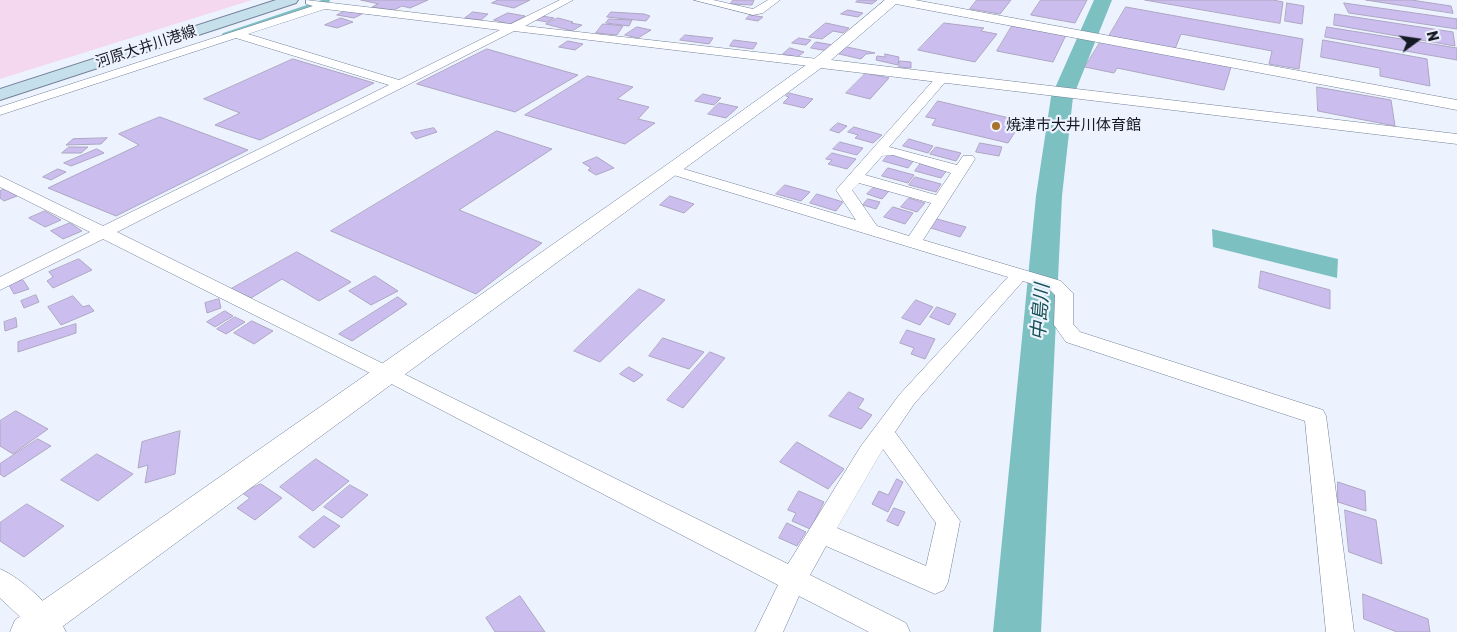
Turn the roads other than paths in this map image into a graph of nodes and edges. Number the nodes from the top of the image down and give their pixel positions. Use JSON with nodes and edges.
{"nodes":[{"id":1,"x":291,"y":0,"type":"edge"},
{"id":2,"x":568,"y":0,"type":"edge"},
{"id":3,"x":699,"y":0,"type":"edge"},
{"id":4,"x":775,"y":0,"type":"edge"},
{"id":5,"x":893,"y":0,"type":"edge"},
{"id":6,"x":317,"y":4,"type":"edge"},
{"id":7,"x":513,"y":28,"type":"junction"},
{"id":8,"x":235,"y":34,"type":"junction"},
{"id":9,"x":818,"y":63,"type":"junction"},
{"id":10,"x":943,"y":77,"type":"junction"},
{"id":11,"x":400,"y":84,"type":"junction"},
{"id":12,"x":0,"y":95,"type":"edge"},
{"id":13,"x":1457,"y":105,"type":"edge"},
{"id":14,"x":0,"y":111,"type":"edge"},
{"id":15,"x":1457,"y":139,"type":"edge"},
{"id":16,"x":877,"y":152,"type":"junction"},
{"id":17,"x":672,"y":170,"type":"junction"},
{"id":18,"x":856,"y":177,"type":"junction"},
{"id":19,"x":0,"y":181,"type":"edge"},
{"id":20,"x":940,"y":201,"type":"junction"},
{"id":21,"x":871,"y":230,"type":"junction"},
{"id":22,"x":104,"y":233,"type":"junction"},
{"id":23,"x":913,"y":242,"type":"junction"},
{"id":24,"x":1021,"y":275,"type":"junction"},
{"id":25,"x":0,"y":284,"type":"edge"},
{"id":26,"x":387,"y":373,"type":"junction"},
{"id":27,"x":883,"y":432,"type":"junction"},
{"id":28,"x":822,"y":533,"type":"junction"},
{"id":29,"x":793,"y":580,"type":"junction"},
{"id":30,"x":0,"y":582,"type":"edge"},
{"id":31,"x":40,"y":628,"type":"edge"},
{"id":32,"x":769,"y":632,"type":"edge"},
{"id":33,"x":896,"y":632,"type":"edge"},
{"id":34,"x":1340,"y":632,"type":"edge"}],
"edges":[{"from":1,"to":12,"type":"main road","name":"河原大井川港線"},
{"from":2,"to":7,"type":"street"},
{"from":3,"to":4,"type":"street"},
{"from":5,"to":9,"type":"street"},
{"from":5,"to":13,"type":"street"},
{"from":6,"to":7,"type":"street"},
{"from":6,"to":8,"type":"street"},
{"from":7,"to":9,"type":"street"},
{"from":7,"to":11,"type":"street"},
{"from":8,"to":11,"type":"street"},
{"from":8,"to":14,"type":"street"},
{"from":9,"to":10,"type":"street"},
{"from":9,"to":17,"type":"street"},
{"from":10,"to":15,"type":"street"},
{"from":10,"to":16,"type":"street"},
{"from":11,"to":22,"type":"street"},
{"from":16,"to":18,"type":"street"},
{"from":16,"to":20,"type":"street"},
{"from":17,"to":21,"type":"street"},
{"from":17,"to":26,"type":"street"},
{"from":18,"to":20,"type":"street"},
{"from":18,"to":21,"type":"street"},
{"from":19,"to":22,"type":"street"},
{"from":20,"to":23,"type":"street"},
{"from":21,"to":23,"type":"street"},
{"from":22,"to":25,"type":"street"},
{"from":22,"to":26,"type":"street"},
{"from":23,"to":24,"type":"street"},
{"from":24,"to":27,"type":"street"},
{"from":24,"to":34,"type":"street"},
{"from":26,"to":29,"type":"street"},
{"from":26,"to":31,"type":"street"},
{"from":27,"to":28,"type":"street"},
{"from":27,"to":28,"type":"street"},
{"from":28,"to":29,"type":"street"},
{"from":29,"to":32,"type":"street"},
{"from":29,"to":33,"type":"street"},
{"from":30,"to":31,"type":"street"}]}
